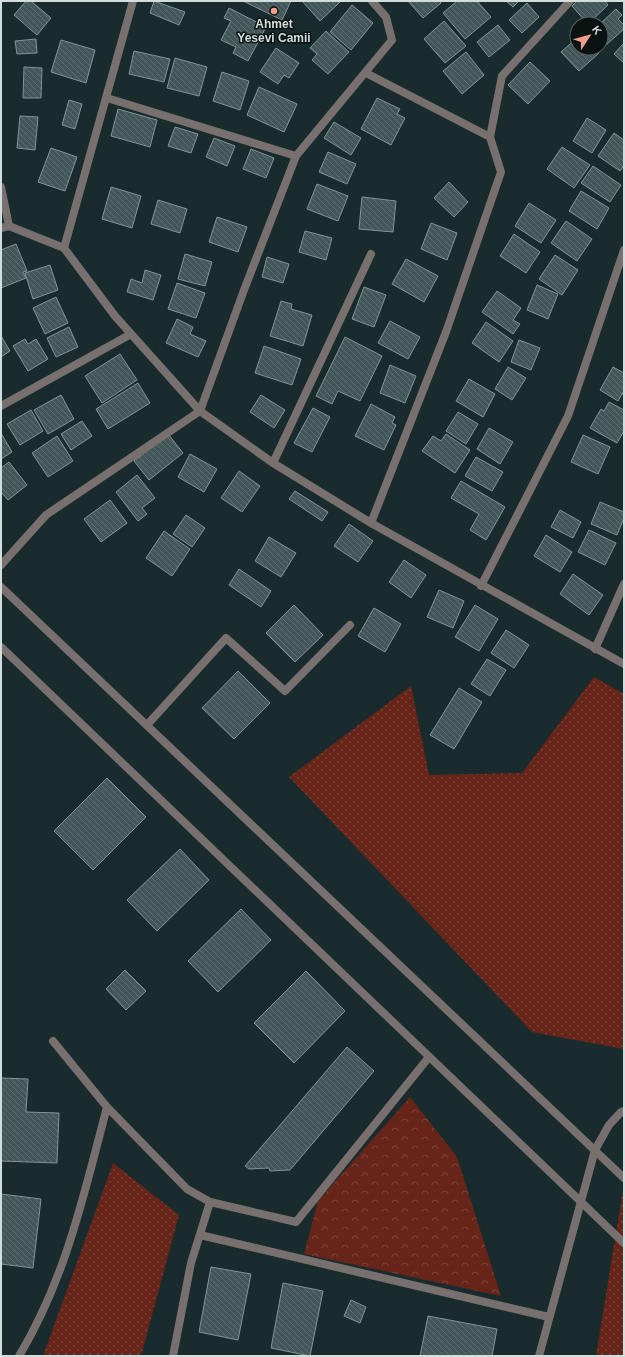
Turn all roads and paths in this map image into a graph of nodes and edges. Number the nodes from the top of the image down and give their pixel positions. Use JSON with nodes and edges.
{"nodes":[{"id":1,"x":133,"y":1,"type":"edge"},
{"id":2,"x":372,"y":1,"type":"edge"},
{"id":3,"x":570,"y":1,"type":"edge"},
{"id":4,"x":366,"y":73,"type":"junction"},
{"id":5,"x":107,"y":98,"type":"junction"},
{"id":6,"x":490,"y":137,"type":"junction"},
{"id":7,"x":296,"y":156,"type":"junction"},
{"id":8,"x":1,"y":187,"type":"edge"},
{"id":9,"x":5,"y":227,"type":"edge"},
{"id":10,"x":64,"y":248,"type":"junction"},
{"id":11,"x":624,"y":250,"type":"edge"},
{"id":12,"x":371,"y":254,"type":"dead end"},
{"id":13,"x":131,"y":334,"type":"junction"},
{"id":14,"x":1,"y":406,"type":"edge"},
{"id":15,"x":200,"y":411,"type":"junction"},
{"id":16,"x":273,"y":463,"type":"junction"},
{"id":17,"x":372,"y":523,"type":"junction"},
{"id":18,"x":1,"y":565,"type":"edge"},
{"id":19,"x":624,"y":584,"type":"edge"},
{"id":20,"x":481,"y":586,"type":"junction"},
{"id":21,"x":1,"y":587,"type":"edge"},
{"id":22,"x":350,"y":625,"type":"dead end"},
{"id":23,"x":1,"y":647,"type":"edge"},
{"id":24,"x":595,"y":649,"type":"junction"},
{"id":25,"x":624,"y":664,"type":"edge"},
{"id":26,"x":147,"y":725,"type":"junction"},
{"id":27,"x":53,"y":1041,"type":"dead end"},
{"id":28,"x":429,"y":1057,"type":"junction"},
{"id":29,"x":108,"y":1107,"type":"junction"},
{"id":30,"x":624,"y":1112,"type":"edge"},
{"id":31,"x":595,"y":1150,"type":"junction"},
{"id":32,"x":624,"y":1178,"type":"edge"},
{"id":33,"x":210,"y":1202,"type":"junction"},
{"id":34,"x":581,"y":1203,"type":"junction"},
{"id":35,"x":200,"y":1235,"type":"junction"},
{"id":36,"x":624,"y":1243,"type":"edge"},
{"id":37,"x":550,"y":1317,"type":"junction"},
{"id":38,"x":19,"y":1356,"type":"edge"},
{"id":39,"x":173,"y":1356,"type":"edge"},
{"id":40,"x":539,"y":1356,"type":"edge"}],
"edges":[{"from":1,"to":5,"type":"street"},
{"from":2,"to":4,"type":"street"},
{"from":3,"to":6,"type":"street"},
{"from":4,"to":6,"type":"street"},
{"from":4,"to":7,"type":"street"},
{"from":5,"to":7,"type":"street"},
{"from":5,"to":10,"type":"street"},
{"from":6,"to":17,"type":"street"},
{"from":7,"to":15,"type":"street"},
{"from":8,"to":9,"type":"street"},
{"from":9,"to":10,"type":"street"},
{"from":10,"to":13,"type":"street"},
{"from":11,"to":20,"type":"street"},
{"from":12,"to":16,"type":"street"},
{"from":13,"to":14,"type":"street"},
{"from":13,"to":15,"type":"street"},
{"from":15,"to":16,"type":"street"},
{"from":15,"to":18,"type":"street"},
{"from":16,"to":17,"type":"street"},
{"from":17,"to":20,"type":"street"},
{"from":19,"to":24,"type":"street"},
{"from":20,"to":24,"type":"street"},
{"from":21,"to":26,"type":"street"},
{"from":22,"to":26,"type":"street"},
{"from":23,"to":28,"type":"street"},
{"from":24,"to":25,"type":"street"},
{"from":26,"to":31,"type":"street"},
{"from":27,"to":29,"type":"street"},
{"from":28,"to":33,"type":"street"},
{"from":28,"to":34,"type":"street"},
{"from":29,"to":33,"type":"street"},
{"from":29,"to":38,"type":"street"},
{"from":30,"to":31,"type":"street"},
{"from":31,"to":32,"type":"street"},
{"from":31,"to":34,"type":"street"},
{"from":33,"to":35,"type":"street"},
{"from":34,"to":36,"type":"street"},
{"from":34,"to":37,"type":"street"},
{"from":35,"to":37,"type":"street"},
{"from":35,"to":39,"type":"street"},
{"from":37,"to":40,"type":"street"}]}
